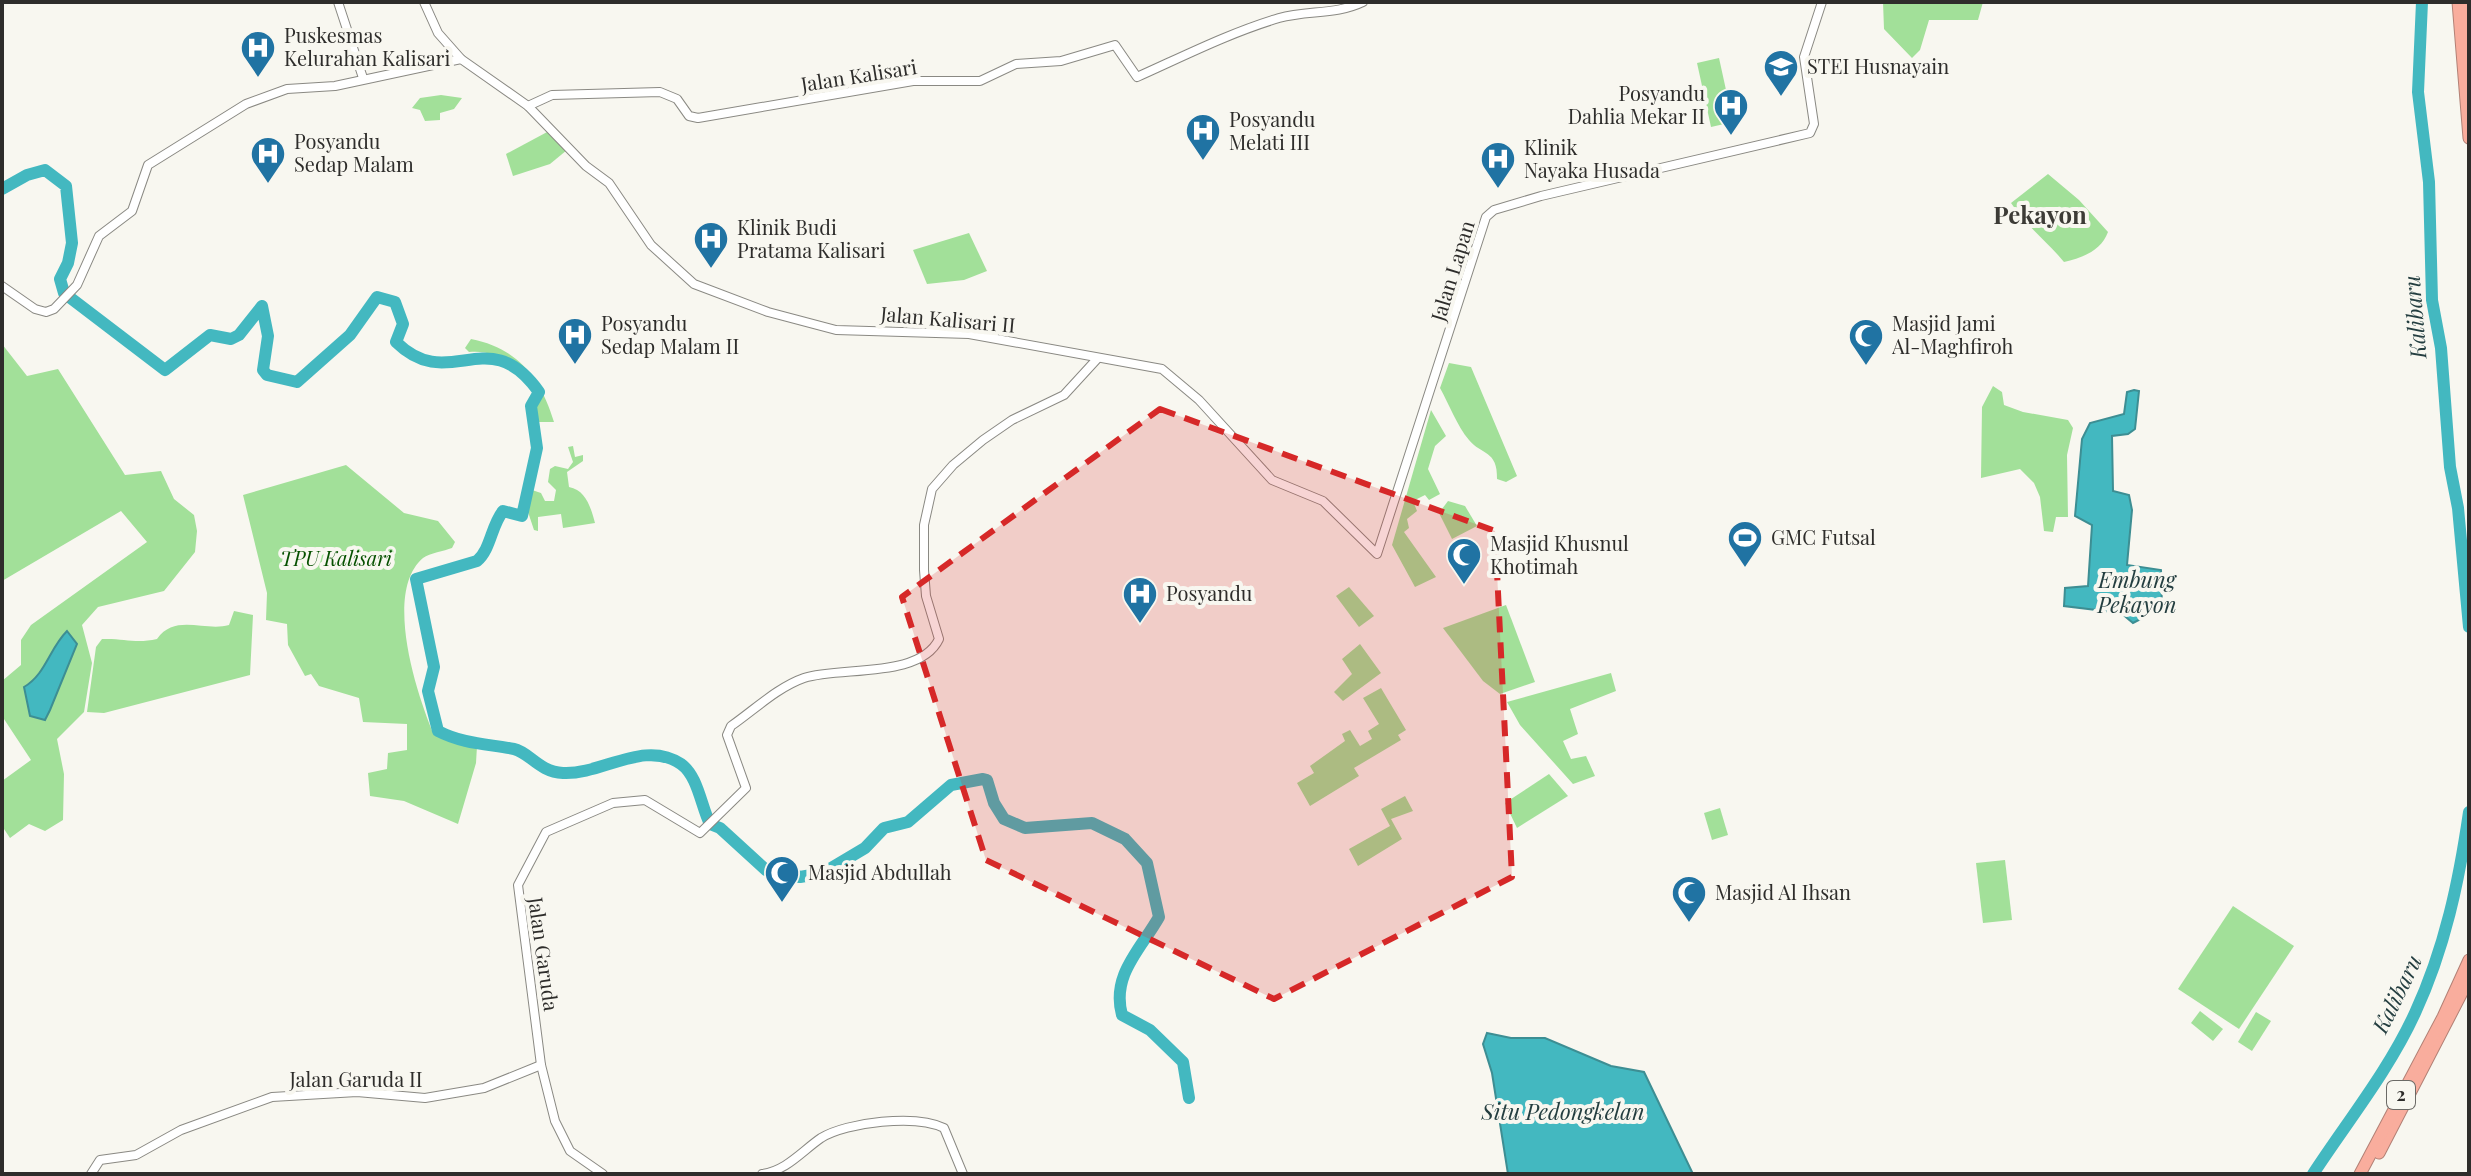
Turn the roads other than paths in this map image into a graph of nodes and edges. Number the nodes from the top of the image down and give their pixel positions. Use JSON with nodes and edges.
{"nodes":[{"id":1,"x":338,"y":2,"type":"edge"},
{"id":2,"x":424,"y":2,"type":"edge"},
{"id":3,"x":1363,"y":2,"type":"edge"},
{"id":4,"x":1822,"y":2,"type":"edge"},
{"id":5,"x":2458,"y":2,"type":"edge"},
{"id":6,"x":2466,"y":2,"type":"edge"},
{"id":7,"x":2469,"y":41,"type":"edge"},
{"id":8,"x":461,"y":59,"type":"junction"},
{"id":9,"x":363,"y":78,"type":"junction"},
{"id":10,"x":528,"y":106,"type":"junction"},
{"id":11,"x":2469,"y":138,"type":"edge"},
{"id":12,"x":2,"y":286,"type":"edge"},
{"id":13,"x":1097,"y":359,"type":"junction"},
{"id":14,"x":1377,"y":554,"type":"joint"},
{"id":15,"x":2469,"y":960,"type":"edge"},
{"id":16,"x":2469,"y":979,"type":"edge"},
{"id":17,"x":541,"y":1065,"type":"junction"},
{"id":18,"x":91,"y":1174,"type":"edge"},
{"id":19,"x":603,"y":1174,"type":"edge"},
{"id":20,"x":762,"y":1174,"type":"edge"},
{"id":21,"x":963,"y":1174,"type":"edge"},
{"id":22,"x":2360,"y":1174,"type":"edge"},
{"id":23,"x":2368,"y":1174,"type":"edge"}],
"edges":[{"from":1,"to":9,"type":"street"},
{"from":2,"to":8,"type":"street","name":"Jalan Kalisari II"},
{"from":3,"to":10,"type":"street","name":"Jalan Kalisari"},
{"from":4,"to":14,"type":"street","name":"Jalan Lapan"},
{"from":5,"to":11,"type":"highway"},
{"from":6,"to":7,"type":"highway"},
{"from":8,"to":9,"type":"street"},
{"from":8,"to":10,"type":"street","name":"Jalan Kalisari II"},
{"from":9,"to":12,"type":"street"},
{"from":10,"to":13,"type":"street","name":"Jalan Kalisari II"},
{"from":13,"to":14,"type":"street","name":"Jalan Kalisari II"},
{"from":13,"to":17,"type":"street","name":"Jalan Garuda"},
{"from":15,"to":22,"type":"highway","number":"2"},
{"from":16,"to":23,"type":"highway","number":"2"},
{"from":17,"to":18,"type":"street","name":"Jalan Garuda II"},
{"from":17,"to":19,"type":"street","name":"Jalan Garuda"},
{"from":20,"to":21,"type":"street"}]}
